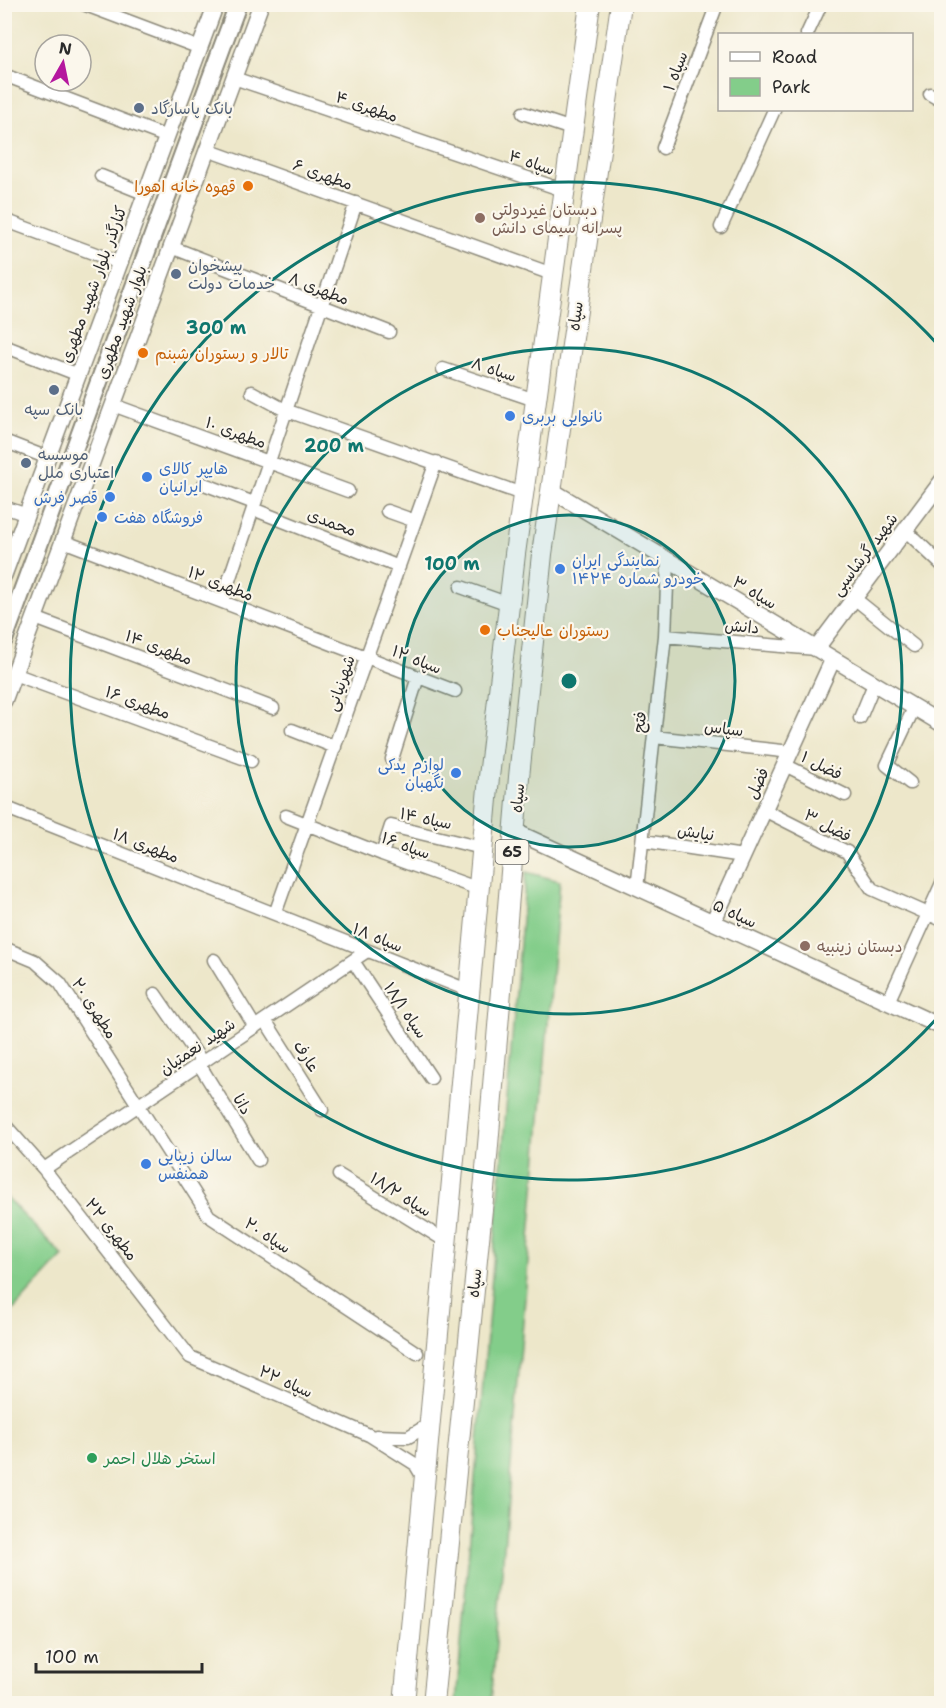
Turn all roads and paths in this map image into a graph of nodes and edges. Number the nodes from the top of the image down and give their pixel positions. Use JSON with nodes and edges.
{"nodes":[{"id":1,"x":83,"y":4,"type":"edge"},
{"id":2,"x":216,"y":4,"type":"edge"},
{"id":3,"x":238,"y":4,"type":"edge"},
{"id":4,"x":261,"y":4,"type":"edge"},
{"id":5,"x":590,"y":4,"type":"edge"},
{"id":6,"x":621,"y":4,"type":"edge"},
{"id":7,"x":717,"y":4,"type":"edge"},
{"id":8,"x":821,"y":4,"type":"edge"},
{"id":9,"x":807,"y":33,"type":"edge"},
{"id":10,"x":200,"y":48,"type":"junction"},
{"id":11,"x":4,"y":75,"type":"edge"},
{"id":12,"x":234,"y":78,"type":"junction"},
{"id":13,"x":930,"y":94,"type":"dead end"},
{"id":14,"x":942,"y":101,"type":"edge"},
{"id":15,"x":774,"y":111,"type":"edge"},
{"id":16,"x":524,"y":113,"type":"dead end"},
{"id":17,"x":572,"y":129,"type":"junction"},
{"id":18,"x":167,"y":137,"type":"junction"},
{"id":19,"x":663,"y":148,"type":"dead end"},
{"id":20,"x":207,"y":150,"type":"junction"},
{"id":21,"x":490,"y":165,"type":"joint"},
{"id":22,"x":101,"y":176,"type":"dead end"},
{"id":23,"x":563,"y":190,"type":"junction"},
{"id":24,"x":146,"y":194,"type":"junction"},
{"id":25,"x":356,"y":203,"type":"junction"},
{"id":26,"x":4,"y":220,"type":"edge"},
{"id":27,"x":721,"y":227,"type":"dead end"},
{"id":28,"x":171,"y":247,"type":"junction"},
{"id":29,"x":120,"y":263,"type":"junction"},
{"id":30,"x":552,"y":274,"type":"junction"},
{"id":31,"x":321,"y":306,"type":"junction"},
{"id":32,"x":389,"y":332,"type":"dead end"},
{"id":33,"x":4,"y":346,"type":"edge"},
{"id":34,"x":443,"y":369,"type":"dead end"},
{"id":35,"x":79,"y":375,"type":"junction"},
{"id":36,"x":252,"y":392,"type":"dead end"},
{"id":37,"x":535,"y":400,"type":"junction"},
{"id":38,"x":113,"y":405,"type":"junction"},
{"id":39,"x":285,"y":410,"type":"junction"},
{"id":40,"x":4,"y":441,"type":"edge"},
{"id":41,"x":48,"y":458,"type":"junction"},
{"id":42,"x":268,"y":462,"type":"junction"},
{"id":43,"x":436,"y":462,"type":"junction"},
{"id":44,"x":942,"y":481,"type":"edge"},
{"id":45,"x":204,"y":484,"type":"dead end"},
{"id":46,"x":523,"y":489,"type":"junction"},
{"id":47,"x":551,"y":490,"type":"junction"},
{"id":48,"x":348,"y":491,"type":"dead end"},
{"id":49,"x":253,"y":506,"type":"junction"},
{"id":50,"x":4,"y":507,"type":"edge"},
{"id":51,"x":387,"y":512,"type":"dead end"},
{"id":52,"x":27,"y":515,"type":"junction"},
{"id":53,"x":415,"y":521,"type":"junction"},
{"id":54,"x":905,"y":530,"type":"junction"},
{"id":55,"x":63,"y":541,"type":"junction"},
{"id":56,"x":668,"y":560,"type":"junction"},
{"id":57,"x":942,"y":565,"type":"edge"},
{"id":58,"x":399,"y":567,"type":"junction"},
{"id":59,"x":4,"y":575,"type":"edge"},
{"id":60,"x":461,"y":587,"type":"dead end"},
{"id":61,"x":854,"y":598,"type":"junction"},
{"id":62,"x":222,"y":601,"type":"junction"},
{"id":63,"x":509,"y":604,"type":"junction"},
{"id":64,"x":35,"y":618,"type":"junction"},
{"id":65,"x":665,"y":636,"type":"junction"},
{"id":66,"x":4,"y":640,"type":"edge"},
{"id":67,"x":914,"y":646,"type":"dead end"},
{"id":68,"x":816,"y":649,"type":"junction"},
{"id":69,"x":367,"y":657,"type":"junction"},
{"id":70,"x":833,"y":659,"type":"junction"},
{"id":71,"x":14,"y":674,"type":"junction"},
{"id":72,"x":418,"y":677,"type":"junction"},
{"id":73,"x":874,"y":684,"type":"junction"},
{"id":74,"x":455,"y":692,"type":"dead end"},
{"id":75,"x":4,"y":701,"type":"edge"},
{"id":76,"x":273,"y":708,"type":"dead end"},
{"id":77,"x":914,"y":708,"type":"junction"},
{"id":78,"x":860,"y":718,"type":"dead end"},
{"id":79,"x":939,"y":718,"type":"edge"},
{"id":80,"x":292,"y":730,"type":"dead end"},
{"id":81,"x":654,"y":737,"type":"junction"},
{"id":82,"x":335,"y":747,"type":"junction"},
{"id":83,"x":788,"y":758,"type":"junction"},
{"id":84,"x":392,"y":759,"type":"dead end"},
{"id":85,"x":251,"y":761,"type":"dead end"},
{"id":86,"x":910,"y":783,"type":"dead end"},
{"id":87,"x":844,"y":795,"type":"dead end"},
{"id":88,"x":4,"y":807,"type":"edge"},
{"id":89,"x":764,"y":810,"type":"junction"},
{"id":90,"x":286,"y":816,"type":"dead end"},
{"id":91,"x":308,"y":824,"type":"junction"},
{"id":92,"x":514,"y":831,"type":"junction"},
{"id":93,"x":644,"y":841,"type":"junction"},
{"id":94,"x":482,"y":848,"type":"junction"},
{"id":95,"x":382,"y":854,"type":"junction"},
{"id":96,"x":743,"y":856,"type":"junction"},
{"id":97,"x":942,"y":883,"type":"edge"},
{"id":98,"x":637,"y":888,"type":"junction"},
{"id":99,"x":479,"y":889,"type":"junction"},
{"id":100,"x":275,"y":914,"type":"junction"},
{"id":101,"x":927,"y":914,"type":"junction"},
{"id":102,"x":942,"y":920,"type":"edge"},
{"id":103,"x":713,"y":922,"type":"junction"},
{"id":104,"x":4,"y":948,"type":"edge"},
{"id":105,"x":368,"y":951,"type":"junction"},
{"id":106,"x":214,"y":960,"type":"dead end"},
{"id":107,"x":352,"y":961,"type":"junction"},
{"id":108,"x":470,"y":991,"type":"junction"},
{"id":109,"x":155,"y":994,"type":"dead end"},
{"id":110,"x":888,"y":1002,"type":"junction"},
{"id":111,"x":260,"y":1023,"type":"junction"},
{"id":112,"x":942,"y":1027,"type":"edge"},
{"id":113,"x":201,"y":1063,"type":"junction"},
{"id":114,"x":431,"y":1078,"type":"dead end"},
{"id":115,"x":138,"y":1106,"type":"junction"},
{"id":116,"x":322,"y":1110,"type":"dead end"},
{"id":117,"x":4,"y":1125,"type":"edge"},
{"id":118,"x":258,"y":1160,"type":"dead end"},
{"id":119,"x":44,"y":1169,"type":"junction"},
{"id":120,"x":339,"y":1175,"type":"dead end"},
{"id":121,"x":447,"y":1242,"type":"junction"},
{"id":122,"x":417,"y":1353,"type":"dead end"},
{"id":123,"x":190,"y":1357,"type":"joint"},
{"id":124,"x":430,"y":1424,"type":"junction"},
{"id":125,"x":369,"y":1435,"type":"junction"},
{"id":126,"x":424,"y":1479,"type":"junction"},
{"id":127,"x":404,"y":1704,"type":"edge"},
{"id":128,"x":433,"y":1704,"type":"edge"}],
"edges":[{"from":1,"to":10,"type":"street"},
{"from":2,"to":10,"type":"street","name":"کنارگذر بلوار شهید مطهری"},
{"from":3,"to":66,"type":"main road","name":"بلوار شهید مطهری"},
{"from":4,"to":12,"type":"street"},
{"from":5,"to":17,"type":"main road","name":"سپاه","number":"65"},
{"from":6,"to":47,"type":"main road","name":"سپاه","number":"65"},
{"from":7,"to":19,"type":"street","name":"سپاه ۱"},
{"from":8,"to":9,"type":"street"},
{"from":10,"to":18,"type":"street","name":"کنارگذر بلوار شهید مطهری"},
{"from":11,"to":18,"type":"street"},
{"from":12,"to":20,"type":"street"},
{"from":12,"to":21,"type":"street","name":"مطهری ۴"},
{"from":13,"to":14,"type":"street"},
{"from":15,"to":27,"type":"street"},
{"from":16,"to":17,"type":"street"},
{"from":17,"to":23,"type":"main road","name":"سپاه","number":"65"},
{"from":18,"to":24,"type":"street","name":"کنارگذر بلوار شهید مطهری"},
{"from":20,"to":25,"type":"street","name":"مطهری ۶"},
{"from":20,"to":28,"type":"street"},
{"from":21,"to":23,"type":"street","name":"سپاه ۴"},
{"from":22,"to":24,"type":"street"},
{"from":23,"to":30,"type":"main road","name":"سپاه","number":"65"},
{"from":24,"to":29,"type":"street","name":"کنارگذر بلوار شهید مطهری"},
{"from":25,"to":30,"type":"street","name":"مطهری ۶"},
{"from":25,"to":31,"type":"street"},
{"from":26,"to":29,"type":"street"},
{"from":28,"to":31,"type":"street","name":"مطهری ۸"},
{"from":28,"to":38,"type":"street"},
{"from":29,"to":35,"type":"street","name":"کنارگذر بلوار شهید مطهری"},
{"from":30,"to":37,"type":"main road","name":"سپاه","number":"65"},
{"from":31,"to":32,"type":"street","name":"مطهری ۸"},
{"from":31,"to":39,"type":"street"},
{"from":33,"to":35,"type":"street"},
{"from":34,"to":37,"type":"street","name":"سپاه ۸"},
{"from":35,"to":41,"type":"street","name":"کنارگذر بلوار شهید مطهری"},
{"from":36,"to":39,"type":"street"},
{"from":37,"to":46,"type":"main road","name":"سپاه","number":"65"},
{"from":38,"to":42,"type":"street","name":"مطهری ۱۰"},
{"from":38,"to":55,"type":"street"},
{"from":39,"to":42,"type":"street"},
{"from":39,"to":43,"type":"street"},
{"from":40,"to":41,"type":"street"},
{"from":41,"to":52,"type":"street","name":"کنارگذر بلوار شهید مطهری"},
{"from":42,"to":48,"type":"street","name":"مطهری ۱۰"},
{"from":42,"to":49,"type":"street"},
{"from":43,"to":46,"type":"street"},
{"from":43,"to":53,"type":"street","name":"شهرنیانی"},
{"from":44,"to":54,"type":"street","name":"شهید گرشاسبی"},
{"from":45,"to":49,"type":"street","name":"محمدی"},
{"from":46,"to":47,"type":"main road"},
{"from":46,"to":63,"type":"main road","name":"سپاه","number":"65"},
{"from":47,"to":56,"type":"street","name":"سپاه ۳"},
{"from":47,"to":92,"type":"main road","name":"سپاه","number":"65"},
{"from":49,"to":58,"type":"street","name":"محمدی"},
{"from":49,"to":62,"type":"street"},
{"from":50,"to":52,"type":"street"},
{"from":51,"to":53,"type":"street"},
{"from":52,"to":59,"type":"street","name":"کنارگذر بلوار شهید مطهری"},
{"from":53,"to":58,"type":"street","name":"شهرنیانی"},
{"from":54,"to":57,"type":"street"},
{"from":54,"to":61,"type":"street","name":"شهید گرشاسبی"},
{"from":55,"to":62,"type":"street","name":"مطهری ۱۲"},
{"from":55,"to":64,"type":"street"},
{"from":56,"to":65,"type":"street","name":"فتح"},
{"from":56,"to":68,"type":"street","name":"سپاه ۳"},
{"from":58,"to":69,"type":"street","name":"شهرنیانی"},
{"from":60,"to":63,"type":"street"},
{"from":61,"to":67,"type":"street"},
{"from":61,"to":68,"type":"street","name":"شهید گرشاسبی"},
{"from":62,"to":69,"type":"street","name":"مطهری ۱۲"},
{"from":63,"to":94,"type":"main road","name":"سپاه","number":"65"},
{"from":64,"to":71,"type":"street"},
{"from":64,"to":76,"type":"street","name":"مطهری ۱۴"},
{"from":65,"to":68,"type":"street","name":"دانش"},
{"from":65,"to":81,"type":"street","name":"فتح"},
{"from":68,"to":70,"type":"street","name":"سپاه ۳"},
{"from":69,"to":72,"type":"street","name":"سپاه ۱۲"},
{"from":69,"to":82,"type":"street","name":"شهرنیانی"},
{"from":70,"to":73,"type":"street","name":"سپاه ۳"},
{"from":70,"to":83,"type":"street","name":"فضل"},
{"from":71,"to":75,"type":"street"},
{"from":71,"to":85,"type":"street","name":"مطهری ۱۶"},
{"from":72,"to":74,"type":"street","name":"سپاه ۱۲"},
{"from":72,"to":84,"type":"street"},
{"from":73,"to":77,"type":"street","name":"سپاه ۳"},
{"from":73,"to":78,"type":"street"},
{"from":77,"to":79,"type":"street","name":"سپاه ۳"},
{"from":77,"to":86,"type":"street"},
{"from":80,"to":82,"type":"street"},
{"from":81,"to":83,"type":"street","name":"سپاس"},
{"from":81,"to":93,"type":"street","name":"فتح"},
{"from":82,"to":91,"type":"street","name":"شهرنیانی"},
{"from":83,"to":87,"type":"street","name":"فضل ۱"},
{"from":83,"to":89,"type":"street","name":"فضل"},
{"from":88,"to":100,"type":"street","name":"مطهری ۱۸"},
{"from":89,"to":96,"type":"street","name":"فضل"},
{"from":89,"to":101,"type":"street","name":"فضل ۳"},
{"from":90,"to":91,"type":"street","name":"سپاه ۱۶"},
{"from":91,"to":95,"type":"street","name":"سپاه ۱۶"},
{"from":91,"to":100,"type":"street","name":"شهرنیانی"},
{"from":92,"to":98,"type":"street","name":"سپاه ۵"},
{"from":92,"to":128,"type":"main road","name":"سپاه","number":"65"},
{"from":93,"to":96,"type":"street","name":"نیایش"},
{"from":93,"to":98,"type":"street","name":"فتح"},
{"from":94,"to":95,"type":"street","name":"سپاه ۱۴"},
{"from":94,"to":99,"type":"main road","name":"سپاه","number":"65"},
{"from":95,"to":99,"type":"street","name":"سپاه ۱۶"},
{"from":96,"to":103,"type":"street","name":"فضل"},
{"from":97,"to":101,"type":"street"},
{"from":98,"to":103,"type":"street","name":"سپاه ۵"},
{"from":99,"to":108,"type":"main road","name":"سپاه","number":"65"},
{"from":100,"to":105,"type":"street","name":"سپاه ۱۸"},
{"from":101,"to":102,"type":"street","name":"فضل ۳"},
{"from":101,"to":110,"type":"street"},
{"from":103,"to":110,"type":"street","name":"سپاه ۵"},
{"from":104,"to":115,"type":"street","name":"مطهری ۲۰"},
{"from":105,"to":107,"type":"street","name":"شهید نعمتیان"},
{"from":105,"to":108,"type":"street","name":"سپاه ۱۸"},
{"from":106,"to":111,"type":"street","name":"عارف"},
{"from":107,"to":111,"type":"street","name":"شهید نعمتیان"},
{"from":107,"to":114,"type":"street","name":"سپاه ۱۸/۱"},
{"from":108,"to":121,"type":"main road","name":"سپاه","number":"65"},
{"from":109,"to":113,"type":"street","name":"دانا"},
{"from":110,"to":112,"type":"street","name":"سپاه ۵"},
{"from":111,"to":113,"type":"street","name":"شهید نعمتیان"},
{"from":111,"to":116,"type":"street","name":"عارف"},
{"from":113,"to":115,"type":"street","name":"شهید نعمتیان"},
{"from":113,"to":118,"type":"street","name":"دانا"},
{"from":115,"to":119,"type":"street","name":"شهید نعمتیان"},
{"from":115,"to":122,"type":"street","name":"سپاه ۲۰"},
{"from":117,"to":119,"type":"street","name":"مطهری ۲۲"},
{"from":119,"to":123,"type":"street","name":"مطهری ۲۲"},
{"from":120,"to":121,"type":"street","name":"سپاه ۱۸/۲"},
{"from":121,"to":124,"type":"main road","name":"سپاه","number":"65"},
{"from":123,"to":125,"type":"street","name":"سپاه ۲۲"},
{"from":124,"to":125,"type":"street"},
{"from":124,"to":126,"type":"main road","name":"سپاه","number":"65"},
{"from":125,"to":126,"type":"street"},
{"from":126,"to":127,"type":"main road","name":"سپاه","number":"65"}]}
